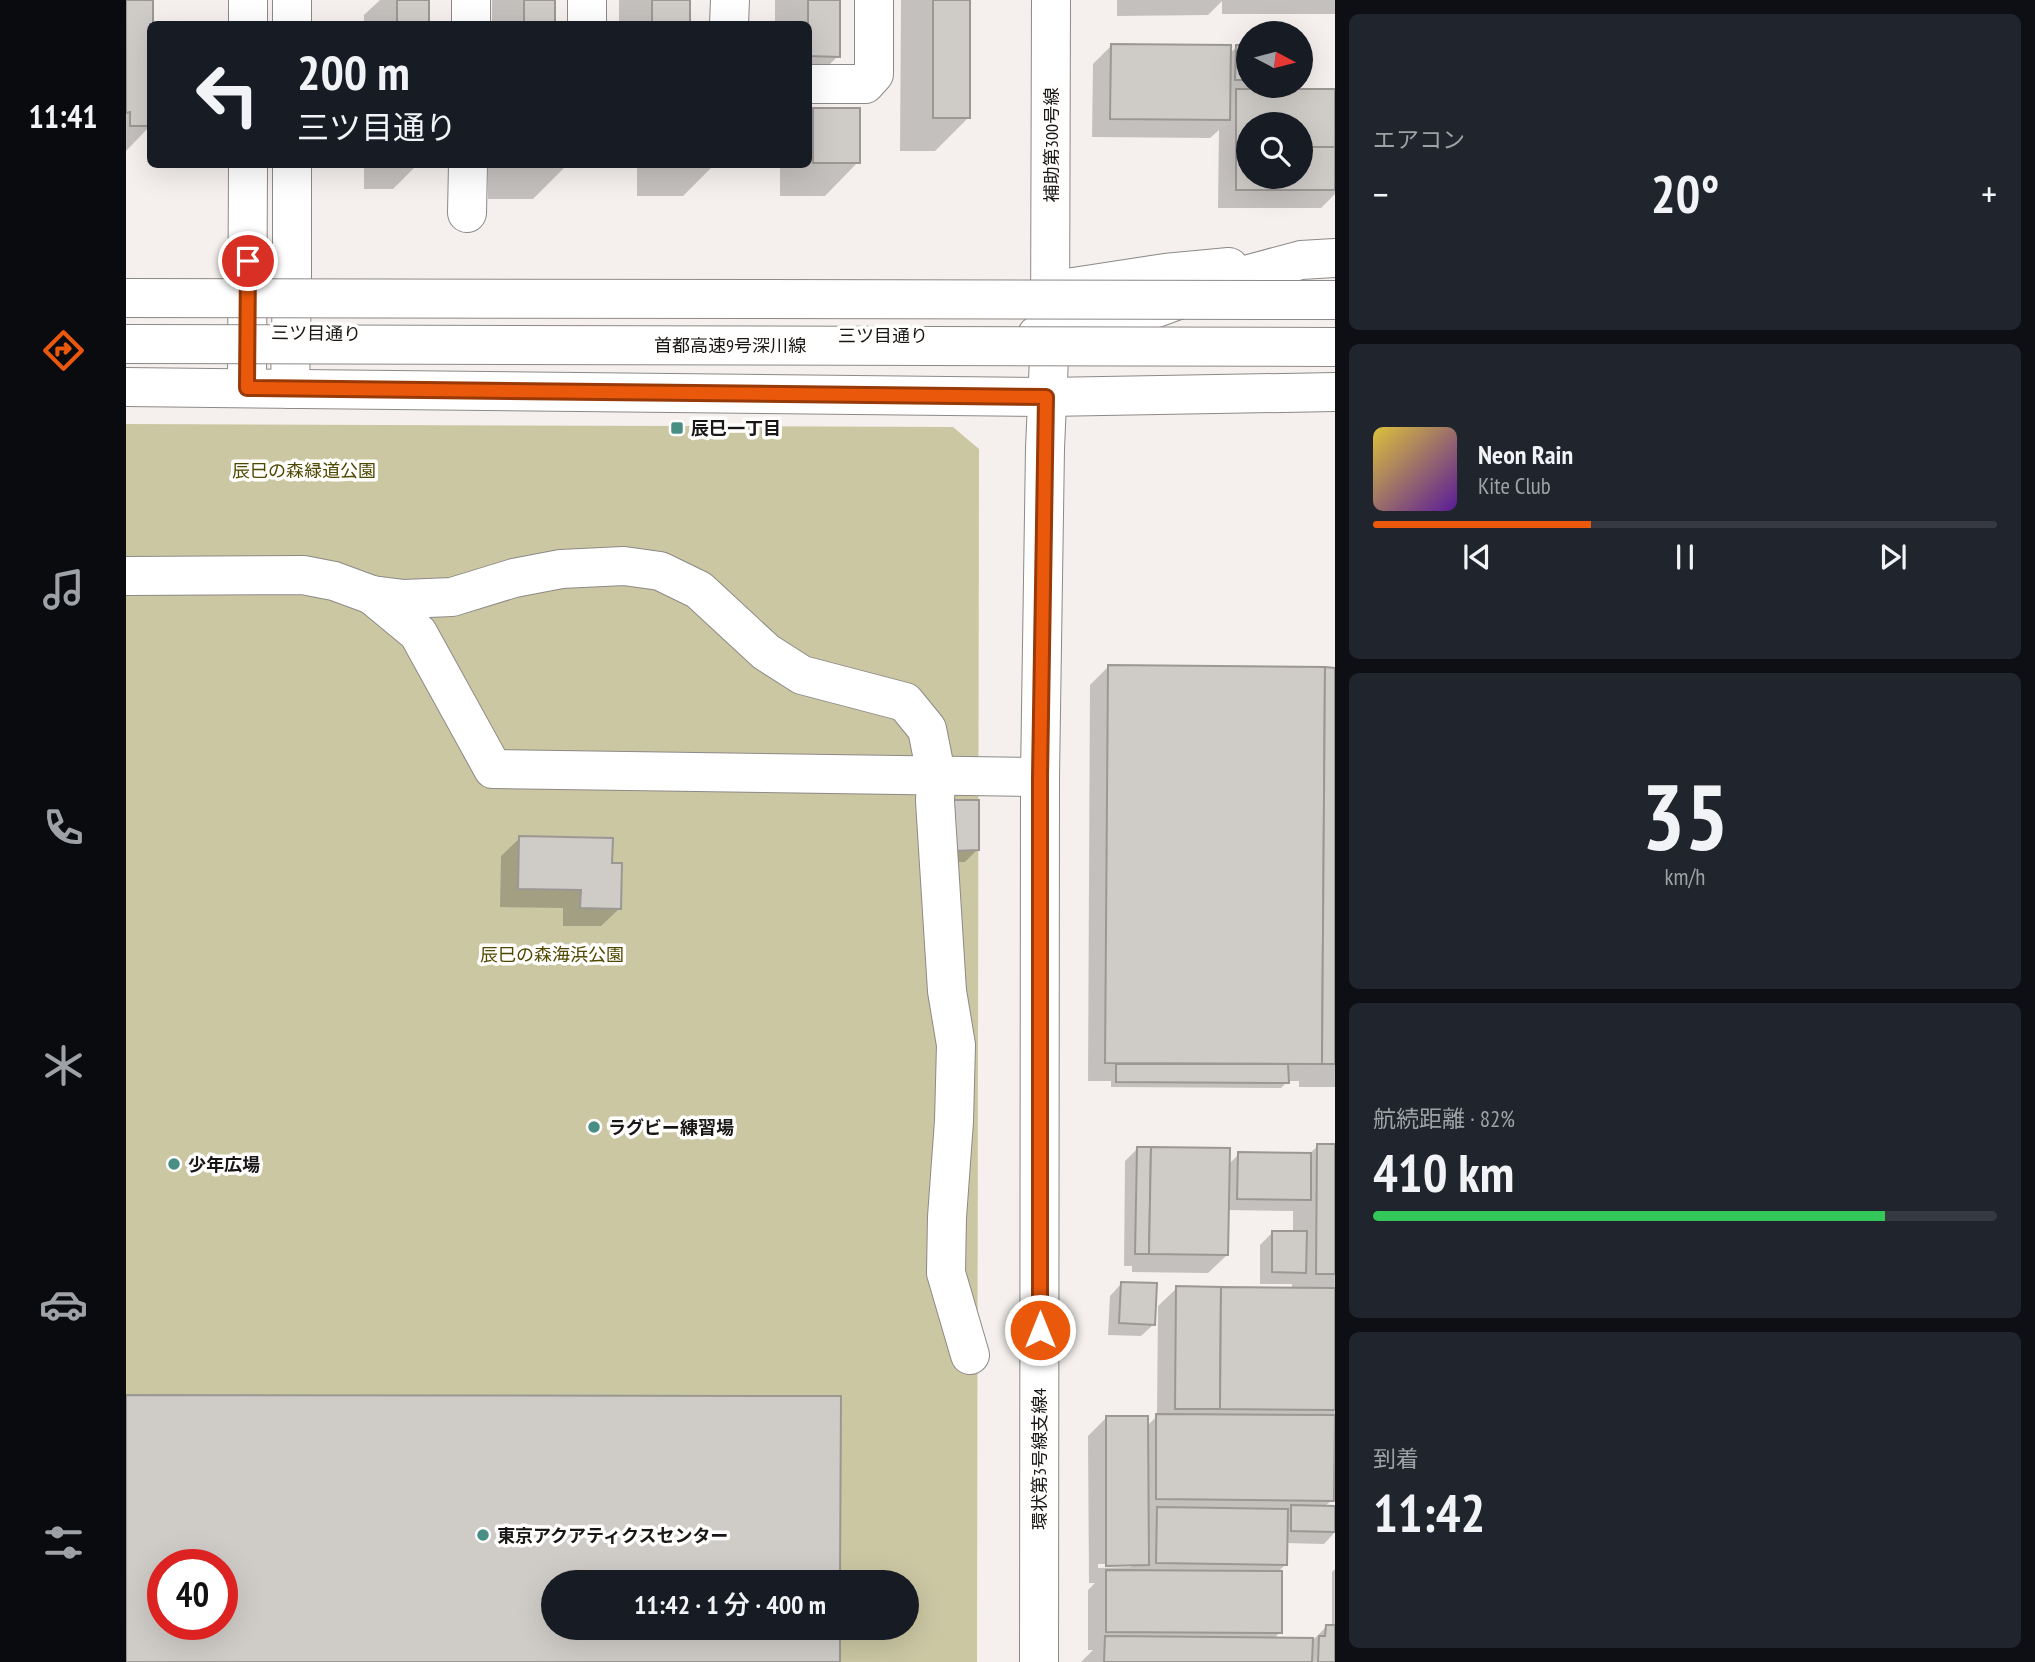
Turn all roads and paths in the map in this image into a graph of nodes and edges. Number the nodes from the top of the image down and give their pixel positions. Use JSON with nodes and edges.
{"nodes":[{"id":1,"x":248,"y":0,"type":"edge"},
{"id":2,"x":292,"y":0,"type":"edge"},
{"id":3,"x":471,"y":0,"type":"edge"},
{"id":4,"x":587,"y":0,"type":"edge"},
{"id":5,"x":730,"y":0,"type":"edge"},
{"id":6,"x":874,"y":0,"type":"edge"},
{"id":7,"x":1051,"y":0,"type":"edge"},
{"id":8,"x":248,"y":21,"type":"edge"},
{"id":9,"x":292,"y":21,"type":"edge"},
{"id":10,"x":471,"y":21,"type":"edge"},
{"id":11,"x":587,"y":21,"type":"edge"},
{"id":12,"x":729,"y":21,"type":"edge"},
{"id":13,"x":812,"y":84,"type":"edge"},
{"id":14,"x":248,"y":168,"type":"edge"},
{"id":15,"x":292,"y":168,"type":"edge"},
{"id":16,"x":468,"y":168,"type":"edge"},
{"id":17,"x":467,"y":213,"type":"dead end"},
{"id":18,"x":1318,"y":259,"type":"edge"},
{"id":19,"x":126,"y":281,"type":"edge"},
{"id":20,"x":248,"y":282,"type":"junction"},
{"id":21,"x":292,"y":282,"type":"junction"},
{"id":22,"x":1050,"y":290,"type":"junction"},
{"id":23,"x":126,"y":298,"type":"edge"},
{"id":24,"x":1335,"y":300,"type":"edge"},
{"id":25,"x":126,"y":332,"type":"edge"},
{"id":26,"x":247,"y":332,"type":"junction"},
{"id":27,"x":291,"y":333,"type":"junction"},
{"id":28,"x":1050,"y":335,"type":"junction"},
{"id":29,"x":126,"y":344,"type":"edge"},
{"id":30,"x":1335,"y":347,"type":"edge"},
{"id":31,"x":126,"y":387,"type":"edge"},
{"id":32,"x":247,"y":388,"type":"junction"},
{"id":33,"x":290,"y":390,"type":"junction"},
{"id":34,"x":1335,"y":391,"type":"edge"},
{"id":35,"x":1046,"y":397,"type":"junction"},
{"id":36,"x":126,"y":576,"type":"edge"},
{"id":37,"x":372,"y":595,"type":"junction"},
{"id":38,"x":936,"y":774,"type":"junction"},
{"id":39,"x":1040,"y":777,"type":"junction"},
{"id":40,"x":971,"y":1355,"type":"dead end"},
{"id":41,"x":1039,"y":1662,"type":"edge"}],
"edges":[{"from":1,"to":8,"type":"main road"},
{"from":2,"to":9,"type":"main road"},
{"from":3,"to":10,"type":"main road"},
{"from":4,"to":11,"type":"main road"},
{"from":5,"to":12,"type":"main road"},
{"from":6,"to":13,"type":"main road"},
{"from":7,"to":22,"type":"main road","name":"補助第300号線"},
{"from":14,"to":20,"type":"main road"},
{"from":15,"to":21,"type":"main road"},
{"from":16,"to":17,"type":"main road"},
{"from":18,"to":22,"type":"main road"},
{"from":18,"to":28,"type":"main road","name":"三ツ目通り"},
{"from":19,"to":20,"type":"main road"},
{"from":20,"to":21,"type":"main road"},
{"from":20,"to":26,"type":"main road"},
{"from":21,"to":22,"type":"main road"},
{"from":21,"to":27,"type":"main road"},
{"from":22,"to":28,"type":"main road","name":"環状第3号線支線4"},
{"from":23,"to":24,"type":"main road","bridge":true},
{"from":25,"to":26,"type":"main road","name":"三ツ目通り"},
{"from":26,"to":27,"type":"main road","name":"三ツ目通り"},
{"from":26,"to":32,"type":"main road"},
{"from":27,"to":28,"type":"main road","name":"三ツ目通り"},
{"from":27,"to":33,"type":"main road"},
{"from":28,"to":35,"type":"main road","name":"環状第3号線支線4"},
{"from":29,"to":30,"type":"main road","name":"首都高速9号深川線","bridge":true},
{"from":31,"to":32,"type":"main road"},
{"from":32,"to":33,"type":"main road"},
{"from":33,"to":35,"type":"main road"},
{"from":34,"to":35,"type":"main road"},
{"from":35,"to":39,"type":"main road","name":"環状第3号線支線4"},
{"from":36,"to":37,"type":"main road"},
{"from":37,"to":38,"type":"main road"},
{"from":37,"to":38,"type":"main road"},
{"from":38,"to":39,"type":"main road"},
{"from":38,"to":40,"type":"main road"},
{"from":39,"to":41,"type":"main road","name":"環状第3号線支線4"}]}
